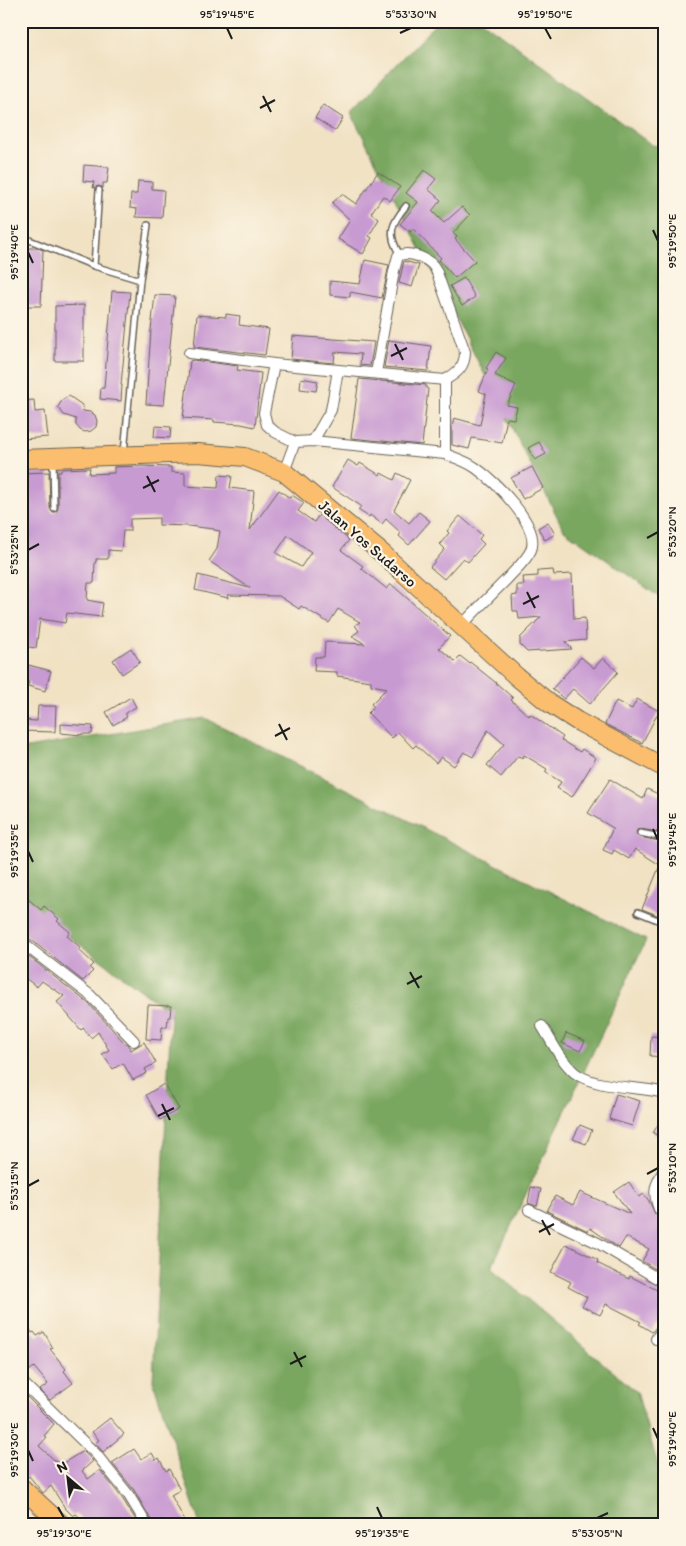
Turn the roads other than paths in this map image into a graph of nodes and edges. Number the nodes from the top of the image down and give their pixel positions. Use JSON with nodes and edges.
{"nodes":[{"id":1,"x":658,"y":21,"type":"edge"},
{"id":2,"x":665,"y":27,"type":"edge"},
{"id":3,"x":99,"y":190,"type":"dead end"},
{"id":4,"x":406,"y":206,"type":"dead end"},
{"id":5,"x":148,"y":225,"type":"dead end"},
{"id":6,"x":21,"y":239,"type":"edge"},
{"id":7,"x":400,"y":255,"type":"junction"},
{"id":8,"x":94,"y":266,"type":"junction"},
{"id":9,"x":140,"y":280,"type":"junction"},
{"id":10,"x":189,"y":353,"type":"dead end"},
{"id":11,"x":274,"y":364,"type":"junction"},
{"id":12,"x":338,"y":370,"type":"junction"},
{"id":13,"x":376,"y":373,"type":"junction"},
{"id":14,"x":445,"y":380,"type":"junction"},
{"id":15,"x":313,"y":441,"type":"junction"},
{"id":16,"x":295,"y":442,"type":"junction"},
{"id":17,"x":444,"y":454,"type":"junction"},
{"id":18,"x":124,"y":455,"type":"junction"},
{"id":19,"x":53,"y":457,"type":"junction"},
{"id":20,"x":21,"y":459,"type":"edge"},
{"id":21,"x":284,"y":472,"type":"junction"},
{"id":22,"x":54,"y":508,"type":"dead end"},
{"id":23,"x":461,"y":626,"type":"junction"},
{"id":24,"x":665,"y":768,"type":"edge"},
{"id":25,"x":640,"y":833,"type":"dead end"},
{"id":26,"x":665,"y":838,"type":"edge"},
{"id":27,"x":638,"y":912,"type":"dead end"},
{"id":28,"x":665,"y":923,"type":"edge"},
{"id":29,"x":21,"y":942,"type":"edge"},
{"id":30,"x":542,"y":1026,"type":"dead end"},
{"id":31,"x":134,"y":1041,"type":"dead end"},
{"id":32,"x":665,"y":1093,"type":"edge"},
{"id":33,"x":665,"y":1168,"type":"edge"},
{"id":34,"x":659,"y":1209,"type":"dead end"},
{"id":35,"x":529,"y":1210,"type":"dead end"},
{"id":36,"x":665,"y":1283,"type":"edge"},
{"id":37,"x":665,"y":1326,"type":"edge"},
{"id":38,"x":656,"y":1339,"type":"dead end"},
{"id":39,"x":21,"y":1381,"type":"edge"},
{"id":40,"x":21,"y":1487,"type":"edge"},
{"id":41,"x":62,"y":1525,"type":"edge"},
{"id":42,"x":147,"y":1525,"type":"edge"}],
"edges":[{"from":1,"to":2,"type":"street"},
{"from":3,"to":8,"type":"lane"},
{"from":4,"to":7,"type":"lane"},
{"from":5,"to":9,"type":"lane"},
{"from":6,"to":8,"type":"lane"},
{"from":7,"to":13,"type":"street"},
{"from":7,"to":14,"type":"street"},
{"from":8,"to":9,"type":"lane"},
{"from":9,"to":18,"type":"lane"},
{"from":10,"to":11,"type":"street"},
{"from":11,"to":12,"type":"street"},
{"from":11,"to":16,"type":"street"},
{"from":12,"to":13,"type":"street"},
{"from":12,"to":15,"type":"street"},
{"from":13,"to":14,"type":"street"},
{"from":14,"to":17,"type":"street"},
{"from":15,"to":16,"type":"street"},
{"from":15,"to":17,"type":"street"},
{"from":16,"to":21,"type":"street"},
{"from":17,"to":23,"type":"street"},
{"from":18,"to":19,"type":"highway","name":"Jalan Yos Sudarso"},
{"from":18,"to":21,"type":"highway","name":"Jalan Yos Sudarso"},
{"from":19,"to":20,"type":"highway","name":"Jalan Yos Sudarso"},
{"from":19,"to":22,"type":"lane"},
{"from":21,"to":23,"type":"highway","name":"Jalan Yos Sudarso"},
{"from":23,"to":24,"type":"highway","name":"Jalan Yos Sudarso"},
{"from":25,"to":26,"type":"lane"},
{"from":27,"to":28,"type":"lane"},
{"from":29,"to":31,"type":"street"},
{"from":30,"to":32,"type":"street"},
{"from":33,"to":34,"type":"street"},
{"from":35,"to":36,"type":"street"},
{"from":37,"to":38,"type":"street"},
{"from":39,"to":42,"type":"street"},
{"from":40,"to":41,"type":"highway"}]}
